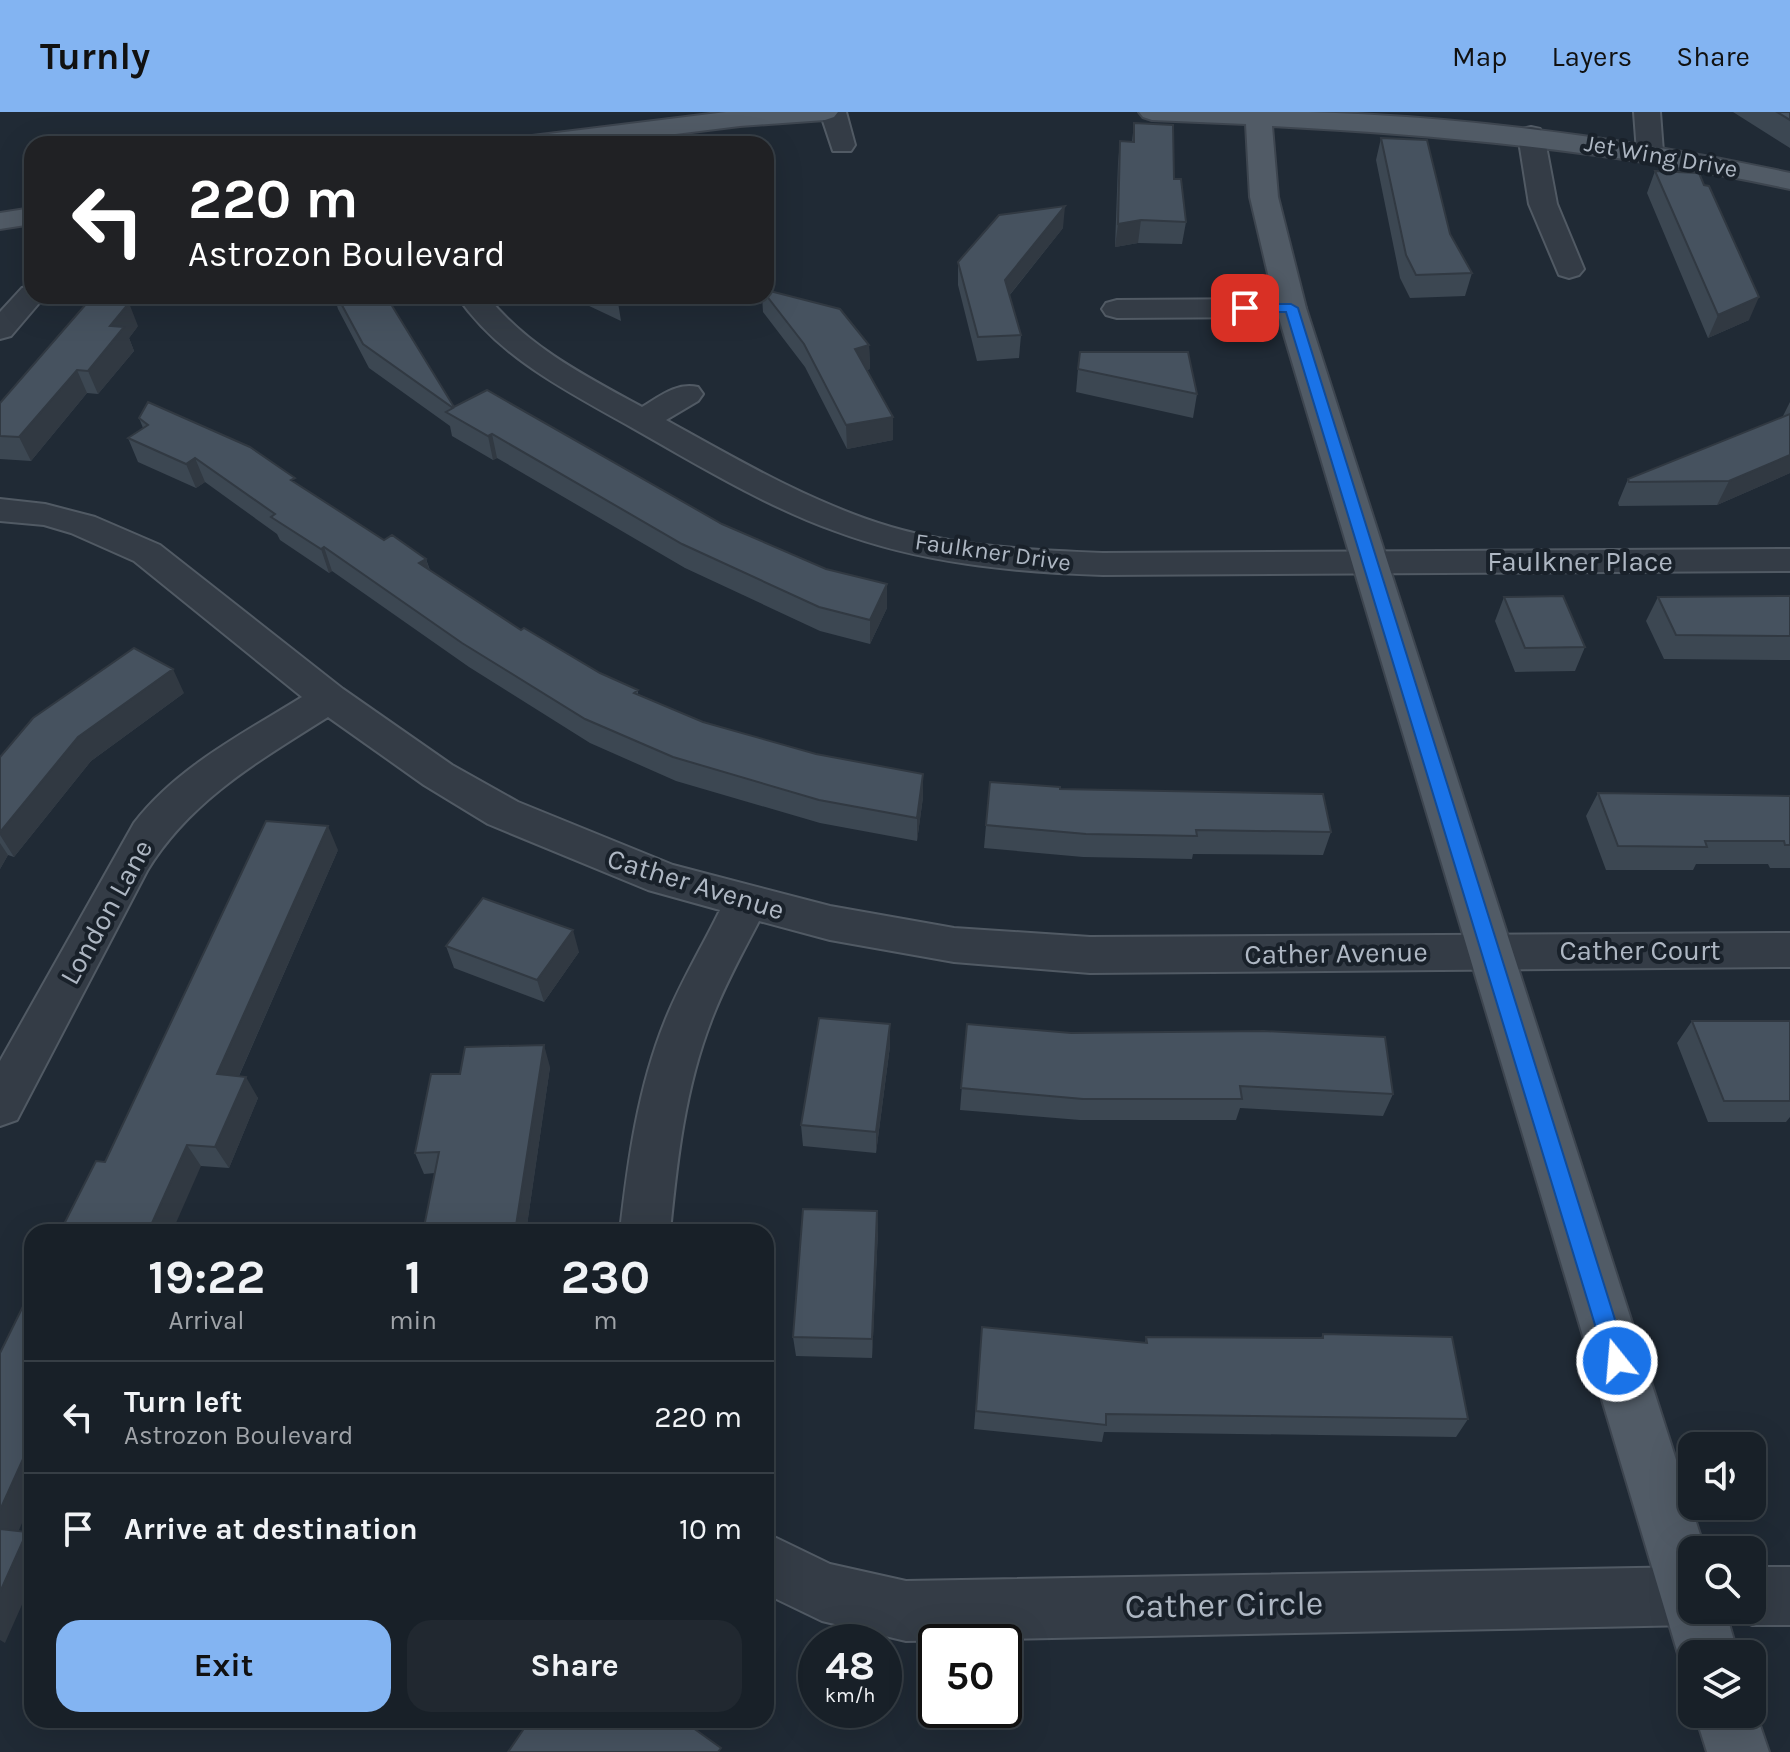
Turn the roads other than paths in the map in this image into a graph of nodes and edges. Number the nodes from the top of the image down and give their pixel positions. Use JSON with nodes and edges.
{"nodes":[{"id":1,"x":825,"y":112,"type":"edge"},
{"id":2,"x":833,"y":112,"type":"edge"},
{"id":3,"x":1152,"y":112,"type":"edge"},
{"id":4,"x":1647,"y":112,"type":"edge"},
{"id":5,"x":1258,"y":114,"type":"edge"},
{"id":6,"x":1409,"y":119,"type":"edge"},
{"id":7,"x":1531,"y":135,"type":"junction"},
{"id":8,"x":597,"y":136,"type":"edge"},
{"id":9,"x":842,"y":145,"type":"dead end"},
{"id":10,"x":1650,"y":152,"type":"junction"},
{"id":11,"x":1790,"y":181,"type":"edge"},
{"id":12,"x":24,"y":217,"type":"edge"},
{"id":13,"x":0,"y":221,"type":"edge"},
{"id":14,"x":1569,"y":269,"type":"dead end"},
{"id":15,"x":24,"y":303,"type":"edge"},
{"id":16,"x":478,"y":304,"type":"edge"},
{"id":17,"x":1291,"y":308,"type":"junction"},
{"id":18,"x":1117,"y":309,"type":"dead end"},
{"id":19,"x":0,"y":330,"type":"edge"},
{"id":20,"x":687,"y":394,"type":"dead end"},
{"id":21,"x":642,"y":420,"type":"junction"},
{"id":22,"x":0,"y":510,"type":"edge"},
{"id":23,"x":1790,"y":560,"type":"edge"},
{"id":24,"x":1371,"y":562,"type":"junction"},
{"id":25,"x":329,"y":698,"type":"junction"},
{"id":26,"x":746,"y":902,"type":"junction"},
{"id":27,"x":1790,"y":950,"type":"edge"},
{"id":28,"x":1489,"y":951,"type":"junction"},
{"id":29,"x":0,"y":1106,"type":"edge"},
{"id":30,"x":646,"y":1224,"type":"edge"},
{"id":31,"x":1678,"y":1556,"type":"edge"},
{"id":32,"x":774,"y":1566,"type":"edge"},
{"id":33,"x":1766,"y":1596,"type":"edge"},
{"id":34,"x":1790,"y":1596,"type":"edge"},
{"id":35,"x":1678,"y":1601,"type":"edge"},
{"id":36,"x":1730,"y":1728,"type":"edge"},
{"id":37,"x":1738,"y":1752,"type":"edge"}],
"edges":[{"from":1,"to":8,"type":"main road"},
{"from":2,"to":9,"type":"street"},
{"from":3,"to":5,"type":"main road","name":"Jet Wing Drive"},
{"from":4,"to":10,"type":"street"},
{"from":5,"to":6,"type":"main road","name":"Jet Wing Drive"},
{"from":5,"to":17,"type":"main road"},
{"from":6,"to":7,"type":"main road","name":"Jet Wing Drive"},
{"from":7,"to":10,"type":"main road","name":"Jet Wing Drive"},
{"from":7,"to":14,"type":"street"},
{"from":10,"to":11,"type":"main road","name":"Jet Wing Drive"},
{"from":12,"to":13,"type":"main road"},
{"from":15,"to":19,"type":"street"},
{"from":16,"to":21,"type":"street","name":"Faulkner Drive"},
{"from":17,"to":18,"type":"street"},
{"from":17,"to":24,"type":"main road"},
{"from":20,"to":21,"type":"street"},
{"from":21,"to":24,"type":"street","name":"Faulkner Drive"},
{"from":22,"to":25,"type":"street","name":"Cather Avenue"},
{"from":23,"to":24,"type":"street","name":"Faulkner Place"},
{"from":24,"to":28,"type":"main road"},
{"from":25,"to":26,"type":"street","name":"Cather Avenue"},
{"from":25,"to":29,"type":"street","name":"London Lane"},
{"from":26,"to":28,"type":"street","name":"Cather Avenue"},
{"from":26,"to":30,"type":"street"},
{"from":27,"to":28,"type":"street","name":"Cather Court"},
{"from":28,"to":31,"type":"main road"},
{"from":32,"to":35,"type":"street","name":"Cather Circle"},
{"from":33,"to":34,"type":"street"},
{"from":36,"to":37,"type":"main road"}]}
